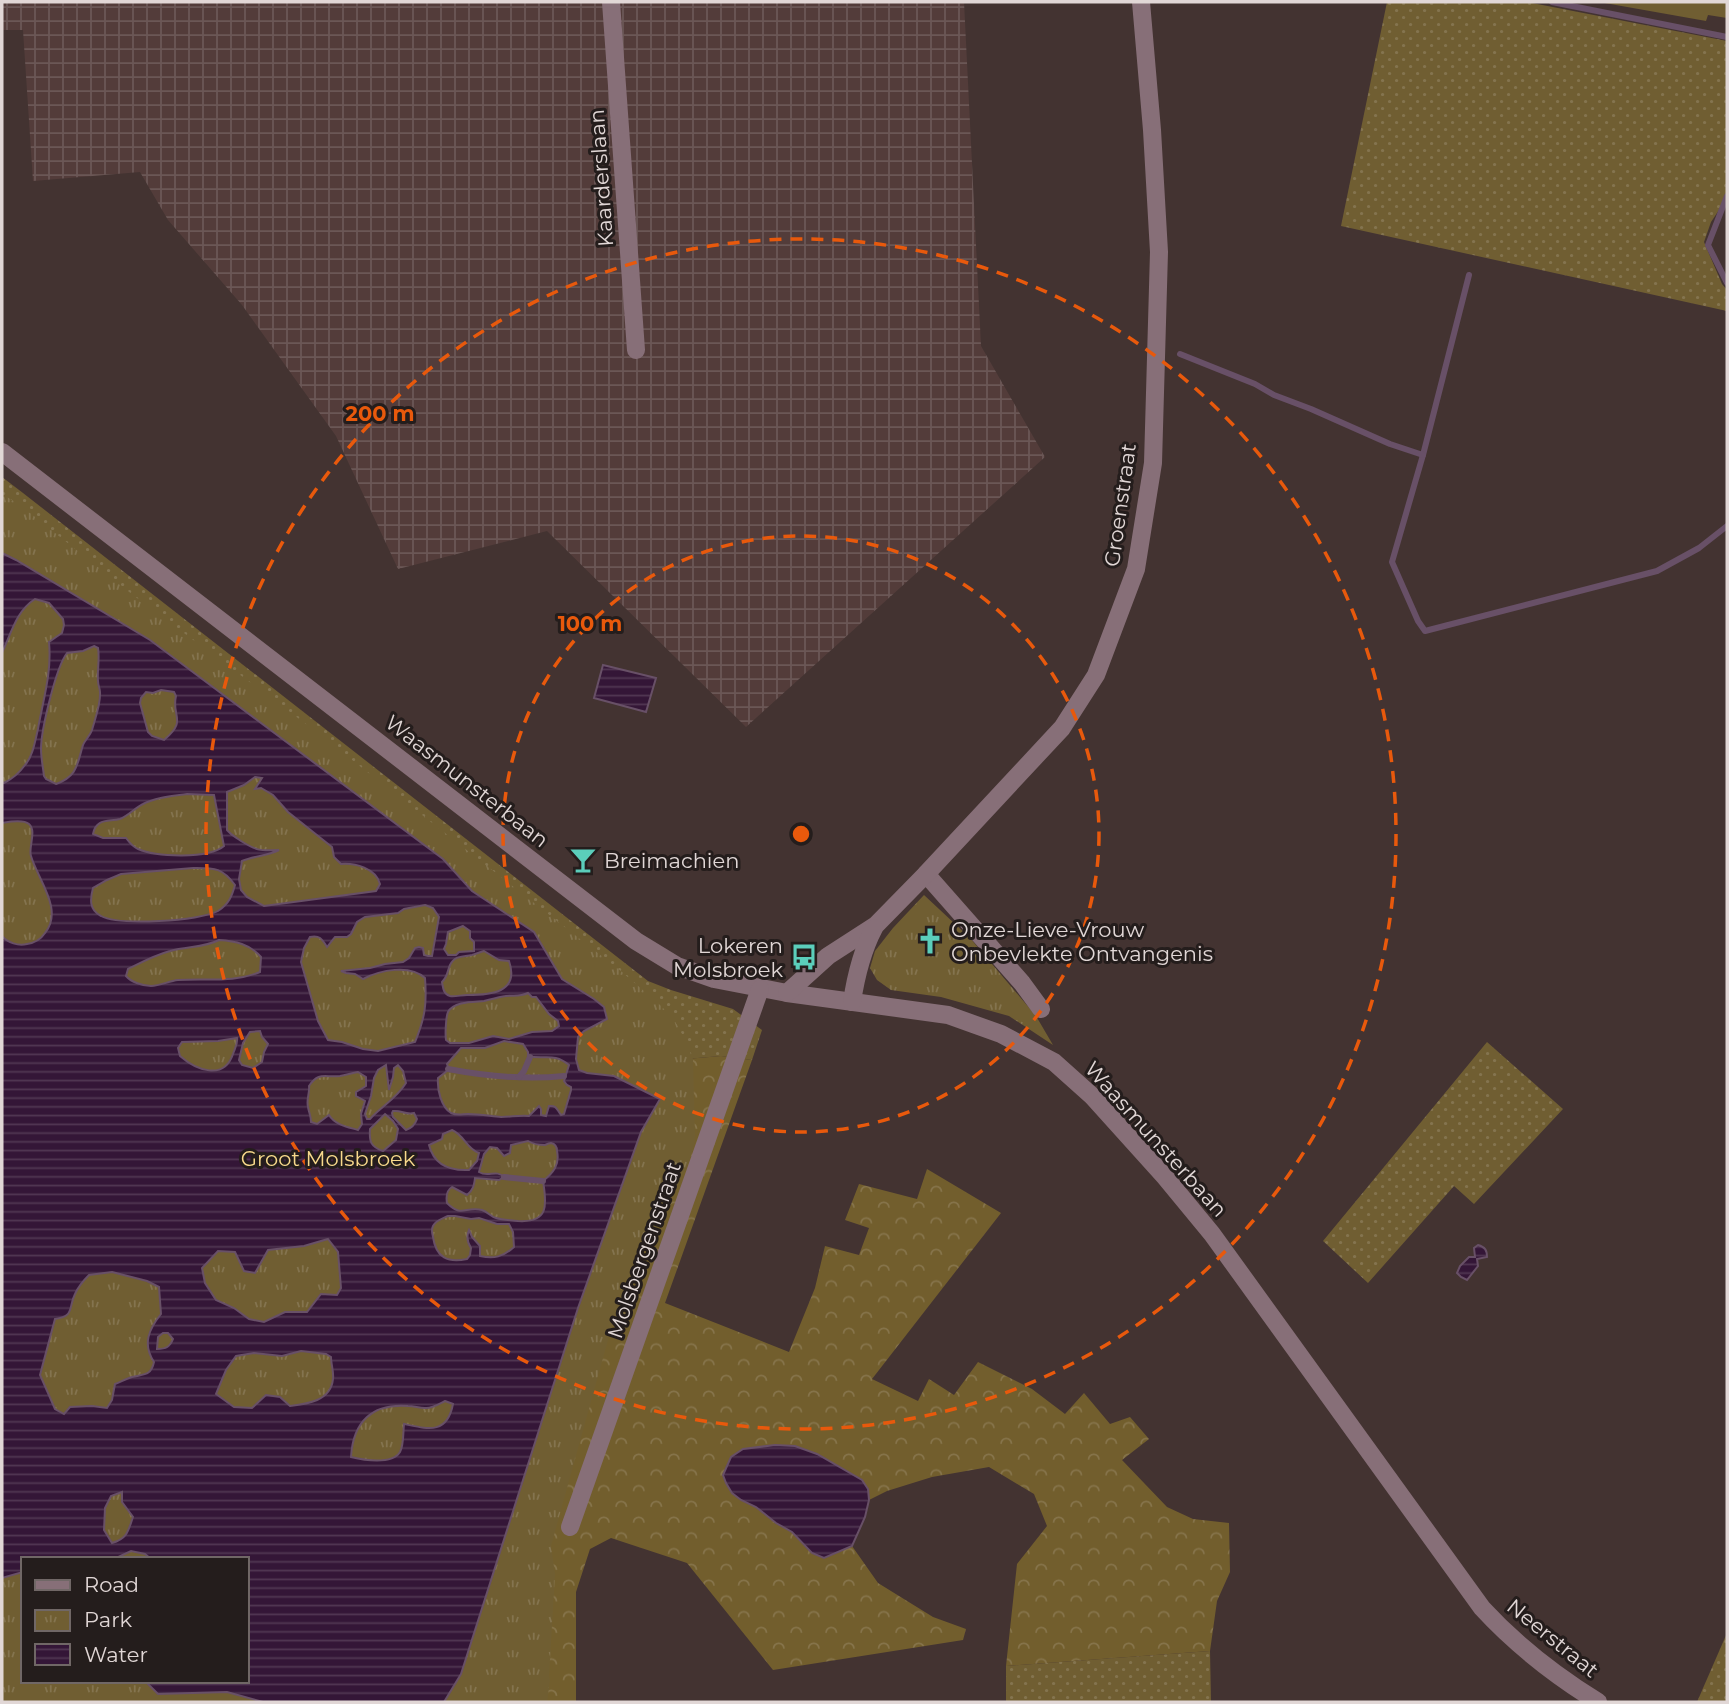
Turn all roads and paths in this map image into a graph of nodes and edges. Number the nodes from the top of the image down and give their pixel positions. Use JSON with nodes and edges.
{"nodes":[{"id":1,"x":611,"y":2,"type":"edge"},
{"id":2,"x":1142,"y":2,"type":"edge"},
{"id":3,"x":636,"y":350,"type":"dead end"},
{"id":4,"x":2,"y":452,"type":"edge"},
{"id":5,"x":926,"y":874,"type":"junction"},
{"id":6,"x":876,"y":925,"type":"junction"},
{"id":7,"x":760,"y":989,"type":"junction"},
{"id":8,"x":787,"y":993,"type":"junction"},
{"id":9,"x":852,"y":1002,"type":"junction"},
{"id":10,"x":1041,"y":1009,"type":"dead end"},
{"id":11,"x":570,"y":1527,"type":"dead end"},
{"id":12,"x":1482,"y":1608,"type":"joint"},
{"id":13,"x":1598,"y":1702,"type":"edge"}],
"edges":[{"from":1,"to":3,"type":"street","name":"Kaarderslaan"},
{"from":2,"to":5,"type":"street","name":"Groenstraat"},
{"from":4,"to":7,"type":"street","name":"Waasmunsterbaan"},
{"from":5,"to":6,"type":"street","name":"Groenstraat"},
{"from":5,"to":10,"type":"street"},
{"from":6,"to":8,"type":"street","name":"Groenstraat"},
{"from":6,"to":9,"type":"street","name":"Groenstraat"},
{"from":7,"to":8,"type":"street","name":"Waasmunsterbaan"},
{"from":7,"to":11,"type":"street","name":"Molsbergenstraat"},
{"from":8,"to":9,"type":"street","name":"Waasmunsterbaan"},
{"from":9,"to":12,"type":"street","name":"Waasmunsterbaan"},
{"from":12,"to":13,"type":"street","name":"Neerstraat"}]}
